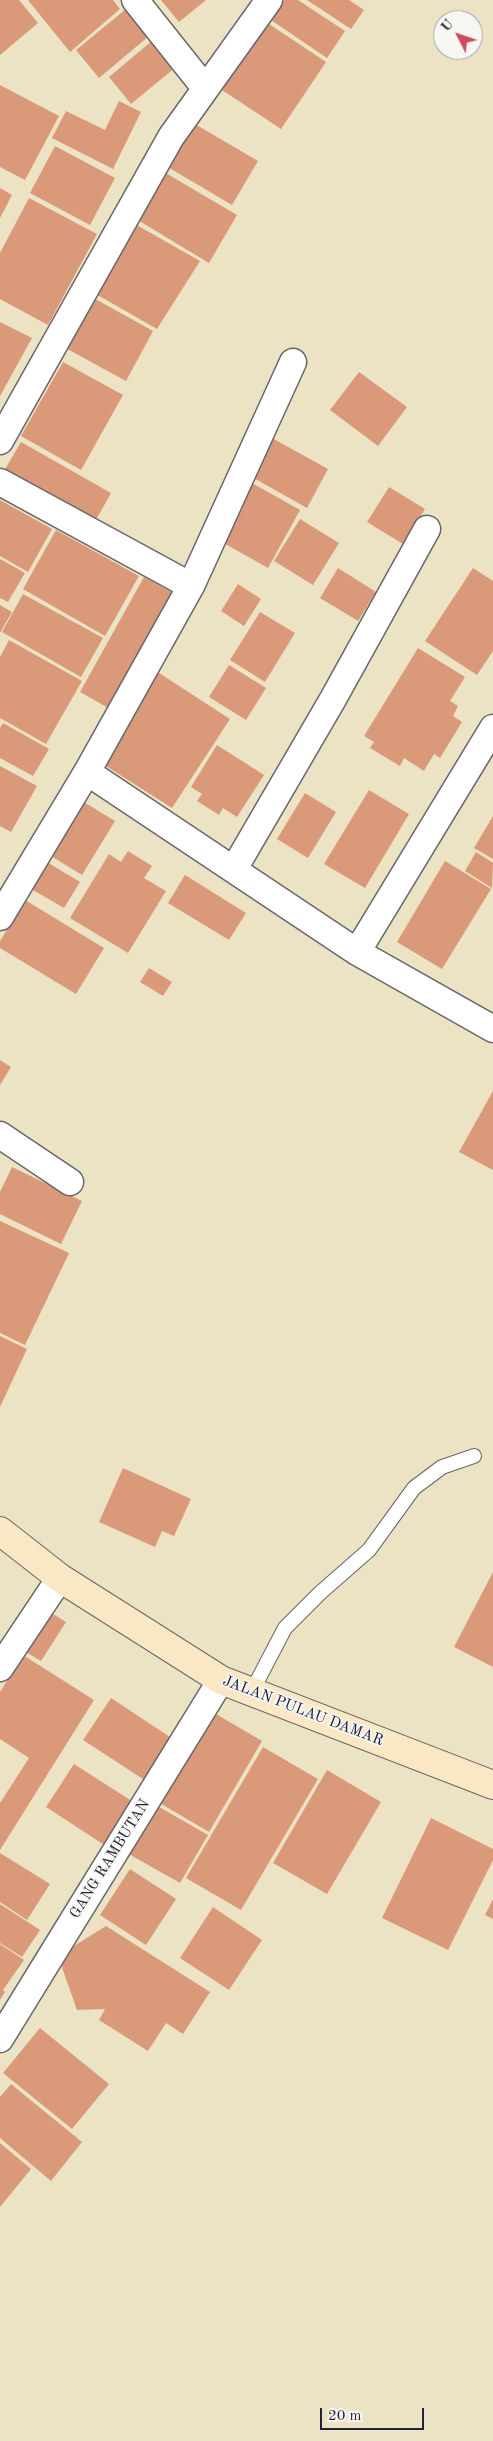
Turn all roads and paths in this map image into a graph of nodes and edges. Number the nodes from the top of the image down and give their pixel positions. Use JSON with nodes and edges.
{"nodes":[{"id":1,"x":135,"y":0,"type":"edge"},
{"id":2,"x":269,"y":0,"type":"edge"},
{"id":3,"x":205,"y":88,"type":"junction"},
{"id":4,"x":292,"y":362,"type":"dead end"},
{"id":5,"x":0,"y":441,"type":"edge"},
{"id":6,"x":0,"y":482,"type":"edge"},
{"id":7,"x":427,"y":529,"type":"dead end"},
{"id":8,"x":191,"y":586,"type":"junction"},
{"id":9,"x":493,"y":728,"type":"edge"},
{"id":10,"x":87,"y":772,"type":"junction"},
{"id":11,"x":234,"y":869,"type":"junction"},
{"id":12,"x":0,"y":917,"type":"edge"},
{"id":13,"x":357,"y":952,"type":"junction"},
{"id":14,"x":493,"y":1029,"type":"edge"},
{"id":15,"x":0,"y":1135,"type":"edge"},
{"id":16,"x":70,"y":1182,"type":"dead end"},
{"id":17,"x":474,"y":1456,"type":"dead end"},
{"id":18,"x":0,"y":1531,"type":"edge"},
{"id":19,"x":60,"y":1578,"type":"junction"},
{"id":20,"x":0,"y":1668,"type":"edge"},
{"id":21,"x":221,"y":1680,"type":"junction"},
{"id":22,"x":251,"y":1693,"type":"junction"},
{"id":23,"x":493,"y":1785,"type":"edge"},
{"id":24,"x":0,"y":2039,"type":"edge"}],
"edges":[{"from":1,"to":3,"type":"street"},
{"from":2,"to":3,"type":"street"},
{"from":3,"to":5,"type":"street"},
{"from":4,"to":8,"type":"street"},
{"from":6,"to":8,"type":"street"},
{"from":7,"to":11,"type":"street"},
{"from":8,"to":10,"type":"street"},
{"from":9,"to":13,"type":"street"},
{"from":10,"to":11,"type":"street"},
{"from":10,"to":12,"type":"street"},
{"from":11,"to":13,"type":"street"},
{"from":13,"to":14,"type":"street"},
{"from":15,"to":16,"type":"street"},
{"from":17,"to":22,"type":"lane"},
{"from":18,"to":19,"type":"street","name":"JALAN PULAU DAMAR"},
{"from":19,"to":20,"type":"street"},
{"from":19,"to":21,"type":"street","name":"JALAN PULAU DAMAR"},
{"from":21,"to":22,"type":"street","name":"JALAN PULAU DAMAR"},
{"from":21,"to":24,"type":"street","name":"GANG RAMBUTAN"},
{"from":22,"to":23,"type":"street","name":"JALAN PULAU DAMAR"}]}
